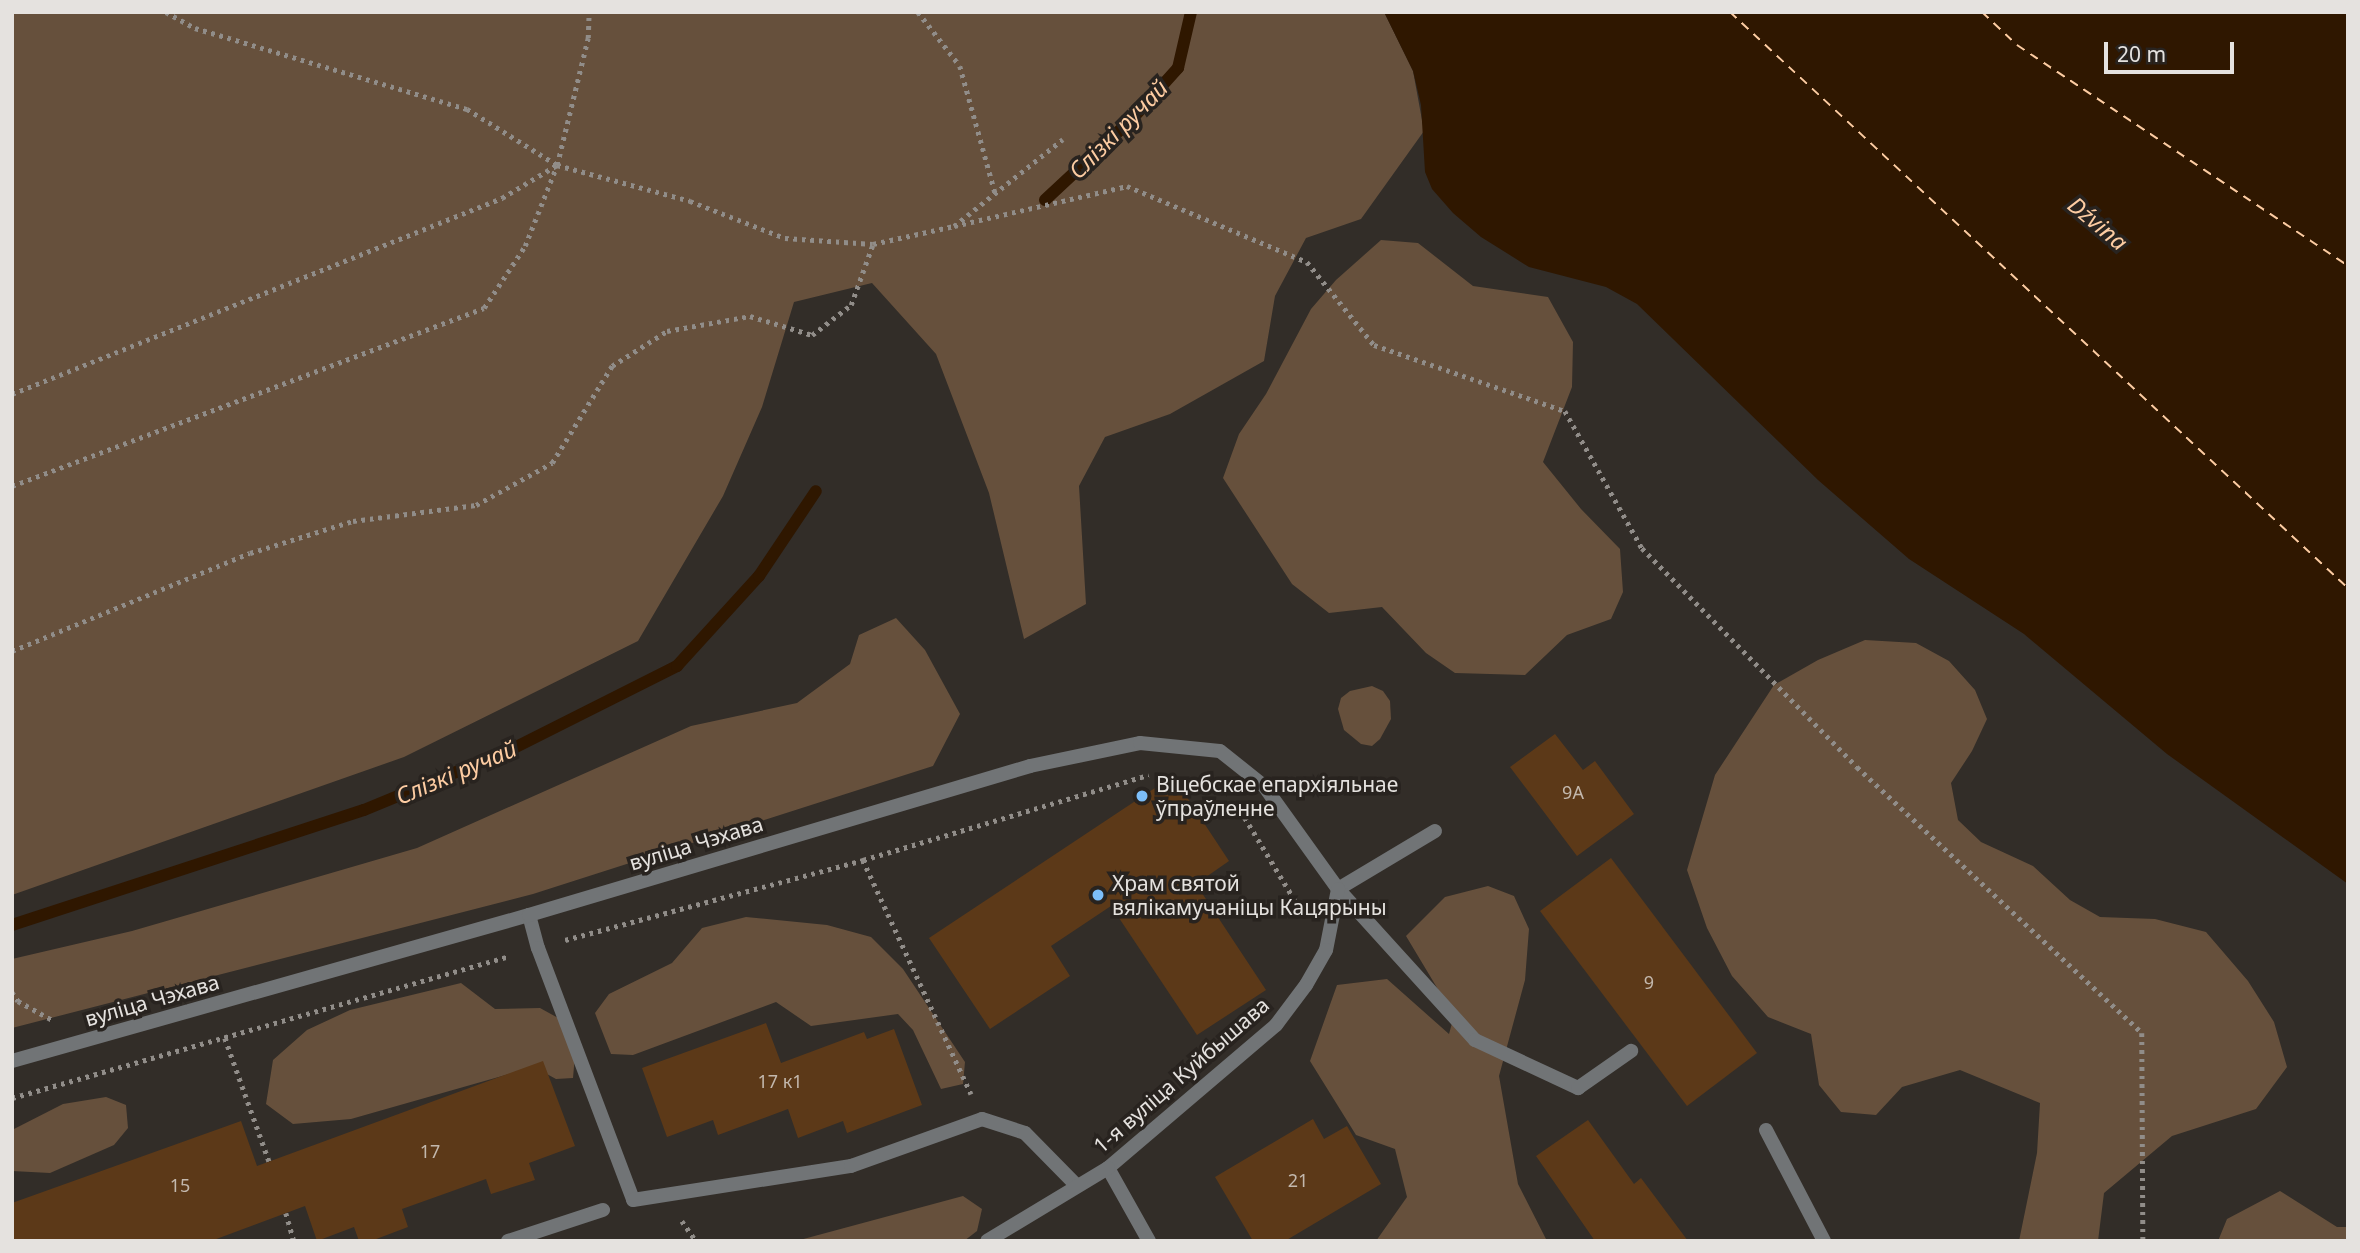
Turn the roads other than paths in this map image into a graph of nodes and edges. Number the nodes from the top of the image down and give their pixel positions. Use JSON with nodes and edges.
{"nodes":[{"id":1,"x":1435,"y":831,"type":"dead end"},
{"id":2,"x":1338,"y":889,"type":"junction"},
{"id":3,"x":529,"y":915,"type":"junction"},
{"id":4,"x":1632,"y":1051,"type":"dead end"},
{"id":5,"x":12,"y":1061,"type":"edge"},
{"id":6,"x":1766,"y":1130,"type":"dead end"},
{"id":7,"x":1108,"y":1168,"type":"junction"},
{"id":8,"x":1077,"y":1186,"type":"junction"},
{"id":9,"x":603,"y":1210,"type":"dead end"},
{"id":10,"x":508,"y":1241,"type":"edge"},
{"id":11,"x":987,"y":1241,"type":"edge"},
{"id":12,"x":1149,"y":1241,"type":"edge"},
{"id":13,"x":1824,"y":1241,"type":"edge"}],
"edges":[{"from":1,"to":2,"type":"street"},
{"from":2,"to":3,"type":"street","name":"вуліца Чэхава"},
{"from":2,"to":4,"type":"street","name":"вуліца Чэхава"},
{"from":2,"to":7,"type":"street","name":"1-я вуліца Куйбышава"},
{"from":3,"to":5,"type":"street","name":"вуліца Чэхава"},
{"from":3,"to":8,"type":"street"},
{"from":6,"to":13,"type":"street"},
{"from":7,"to":8,"type":"street","name":"1-я вуліца Куйбышава"},
{"from":7,"to":12,"type":"street"},
{"from":8,"to":11,"type":"street","name":"1-я вуліца Куйбышава"},
{"from":9,"to":10,"type":"street"}]}
